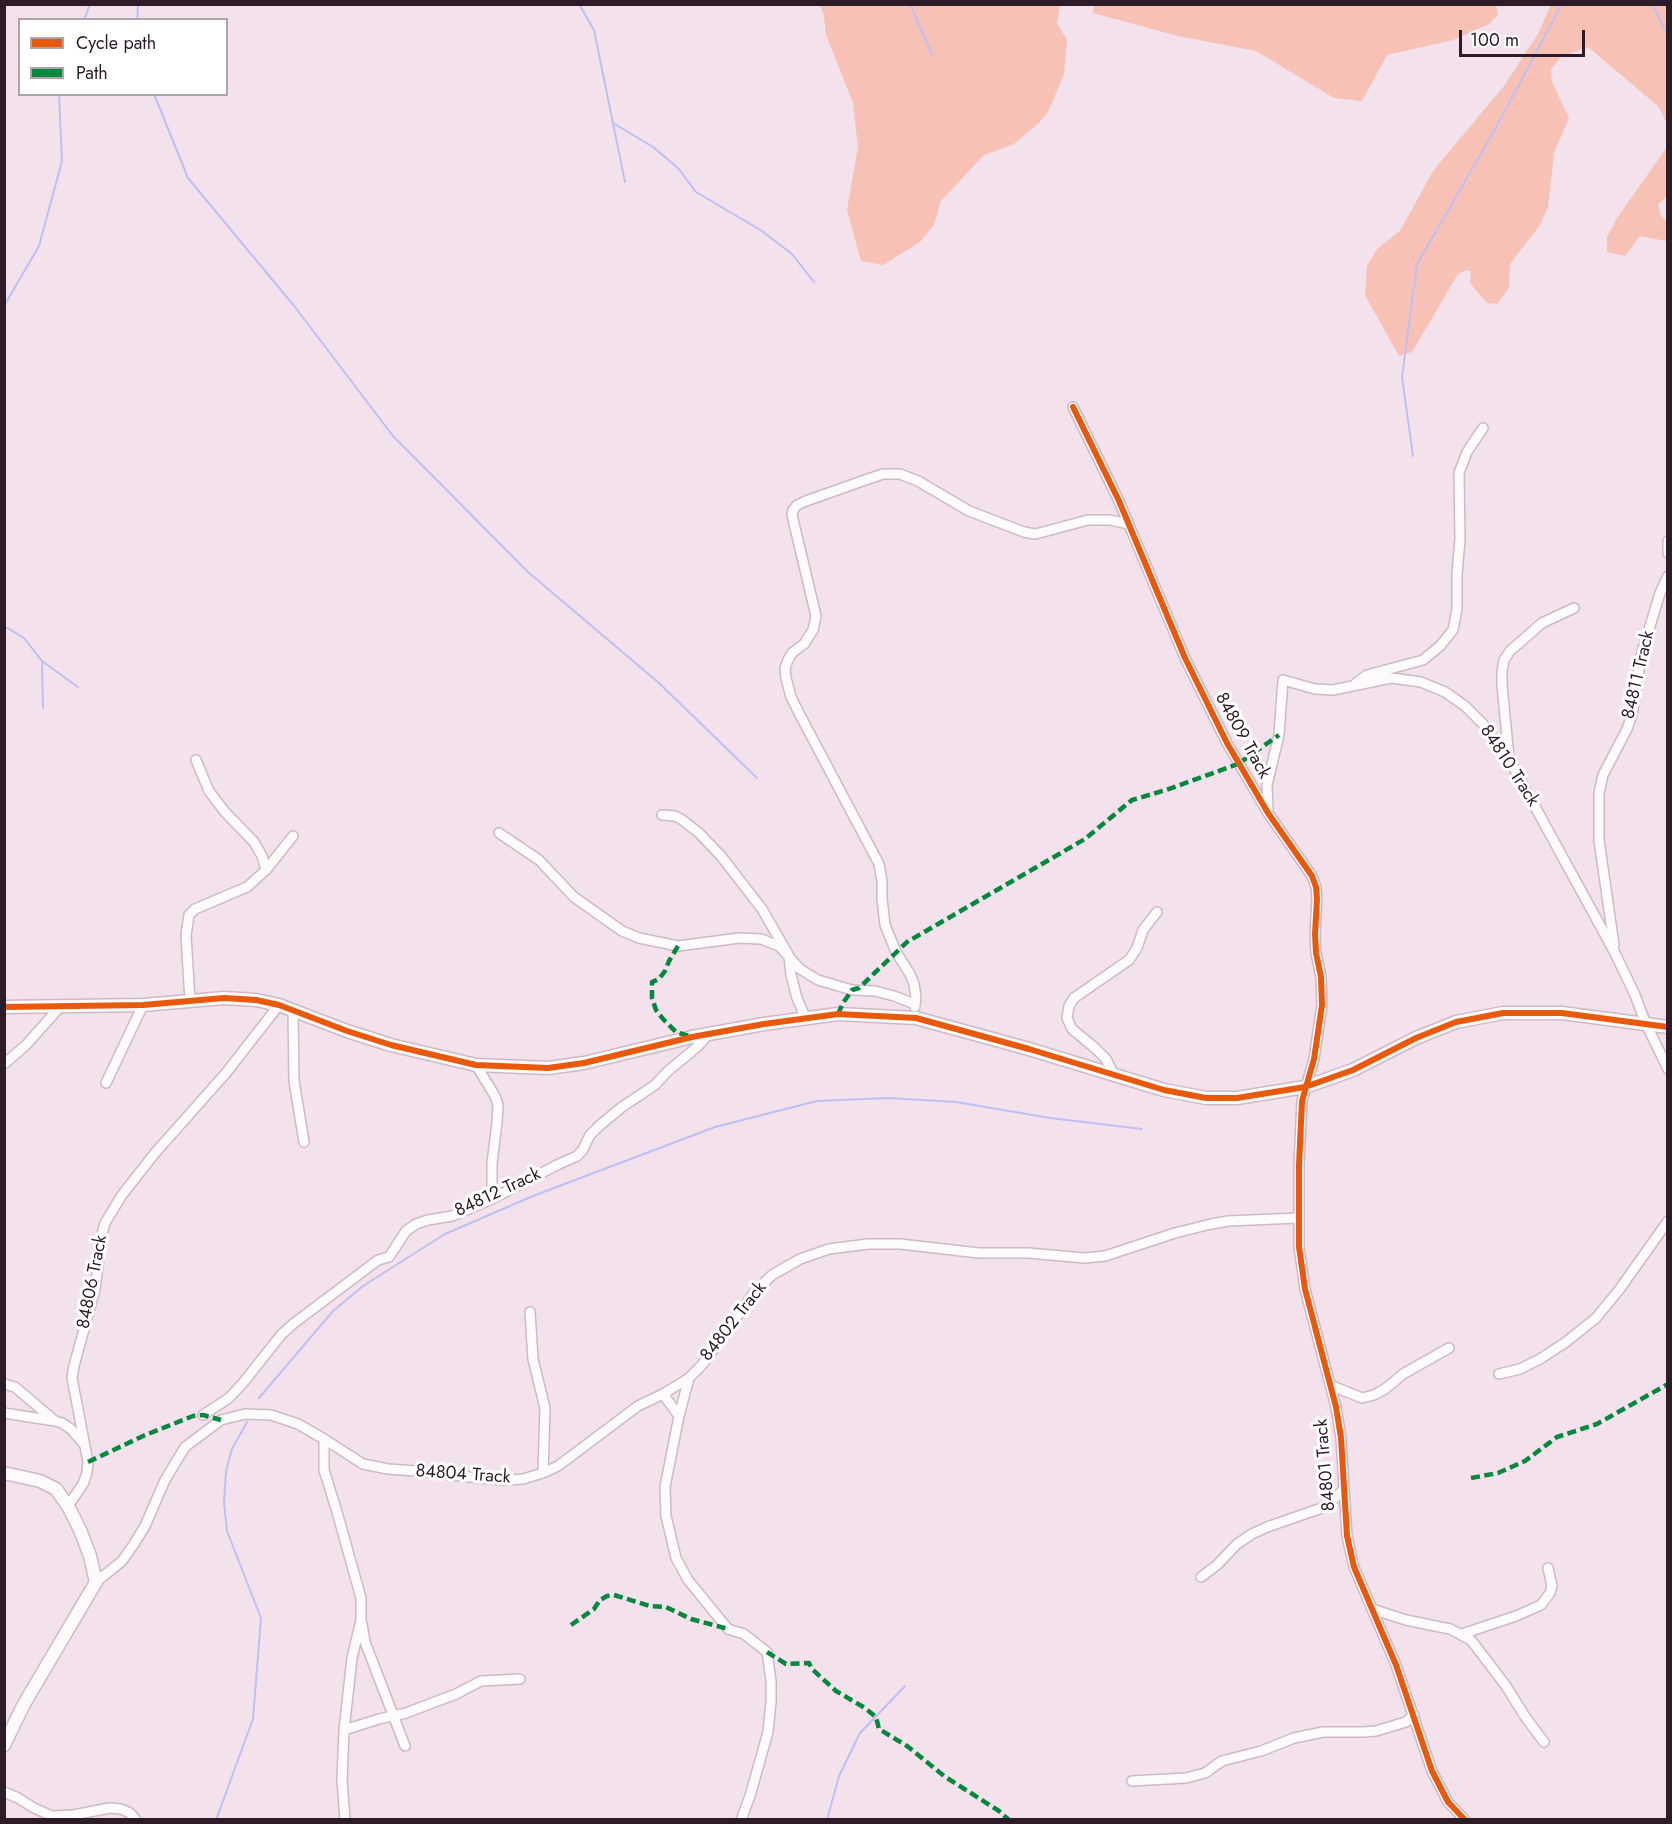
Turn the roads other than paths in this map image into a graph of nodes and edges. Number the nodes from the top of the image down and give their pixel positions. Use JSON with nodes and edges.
{"nodes":[{"id":1,"x":1073,"y":407,"type":"dead end"},
{"id":2,"x":1482,"y":428,"type":"dead end"},
{"id":3,"x":1129,"y":524,"type":"junction"},
{"id":4,"x":1668,"y":541,"type":"edge"},
{"id":5,"x":1668,"y":553,"type":"edge"},
{"id":6,"x":1668,"y":576,"type":"edge"},
{"id":7,"x":1574,"y":608,"type":"dead end"},
{"id":8,"x":1354,"y":684,"type":"junction"},
{"id":9,"x":195,"y":760,"type":"dead end"},
{"id":10,"x":1510,"y":761,"type":"junction"},
{"id":11,"x":1268,"y":813,"type":"junction"},
{"id":12,"x":662,"y":815,"type":"dead end"},
{"id":13,"x":499,"y":833,"type":"dead end"},
{"id":14,"x":292,"y":836,"type":"dead end"},
{"id":15,"x":266,"y":870,"type":"junction"},
{"id":16,"x":1157,"y":912,"type":"dead end"},
{"id":17,"x":1614,"y":951,"type":"junction"},
{"id":18,"x":789,"y":956,"type":"junction"},
{"id":19,"x":190,"y":1001,"type":"junction"},
{"id":20,"x":915,"y":1004,"type":"junction"},
{"id":21,"x":143,"y":1005,"type":"junction"},
{"id":22,"x":279,"y":1005,"type":"junction"},
{"id":23,"x":4,"y":1006,"type":"edge"},
{"id":24,"x":60,"y":1007,"type":"junction"},
{"id":25,"x":292,"y":1011,"type":"junction"},
{"id":26,"x":916,"y":1018,"type":"junction"},
{"id":27,"x":806,"y":1019,"type":"junction"},
{"id":28,"x":1646,"y":1024,"type":"junction"},
{"id":29,"x":1668,"y":1027,"type":"edge"},
{"id":30,"x":709,"y":1034,"type":"junction"},
{"id":31,"x":4,"y":1064,"type":"edge"},
{"id":32,"x":476,"y":1065,"type":"junction"},
{"id":33,"x":1668,"y":1069,"type":"edge"},
{"id":34,"x":1114,"y":1075,"type":"junction"},
{"id":35,"x":106,"y":1083,"type":"dead end"},
{"id":36,"x":1305,"y":1087,"type":"junction"},
{"id":37,"x":304,"y":1142,"type":"dead end"},
{"id":38,"x":492,"y":1199,"type":"junction"},
{"id":39,"x":1298,"y":1218,"type":"junction"},
{"id":40,"x":1668,"y":1221,"type":"edge"},
{"id":41,"x":530,"y":1312,"type":"dead end"},
{"id":42,"x":1449,"y":1348,"type":"dead end"},
{"id":43,"x":1499,"y":1374,"type":"dead end"},
{"id":44,"x":688,"y":1378,"type":"junction"},
{"id":45,"x":4,"y":1384,"type":"edge"},
{"id":46,"x":1330,"y":1385,"type":"junction"},
{"id":47,"x":663,"y":1394,"type":"junction"},
{"id":48,"x":4,"y":1413,"type":"edge"},
{"id":49,"x":203,"y":1415,"type":"dead end"},
{"id":50,"x":679,"y":1416,"type":"junction"},
{"id":51,"x":55,"y":1421,"type":"junction"},
{"id":52,"x":324,"y":1439,"type":"junction"},
{"id":53,"x":86,"y":1446,"type":"junction"},
{"id":54,"x":4,"y":1473,"type":"edge"},
{"id":55,"x":543,"y":1473,"type":"junction"},
{"id":56,"x":1344,"y":1489,"type":"junction"},
{"id":57,"x":68,"y":1506,"type":"junction"},
{"id":58,"x":1548,"y":1568,"type":"dead end"},
{"id":59,"x":1201,"y":1576,"type":"dead end"},
{"id":60,"x":96,"y":1582,"type":"junction"},
{"id":61,"x":1372,"y":1609,"type":"junction"},
{"id":62,"x":361,"y":1620,"type":"junction"},
{"id":63,"x":1462,"y":1634,"type":"junction"},
{"id":64,"x":520,"y":1680,"type":"dead end"},
{"id":65,"x":1414,"y":1715,"type":"junction"},
{"id":66,"x":394,"y":1716,"type":"junction"},
{"id":67,"x":344,"y":1730,"type":"junction"},
{"id":68,"x":1545,"y":1742,"type":"dead end"},
{"id":69,"x":4,"y":1745,"type":"edge"},
{"id":70,"x":405,"y":1746,"type":"dead end"},
{"id":71,"x":1132,"y":1781,"type":"dead end"},
{"id":72,"x":4,"y":1791,"type":"edge"},
{"id":73,"x":135,"y":1820,"type":"edge"},
{"id":74,"x":345,"y":1820,"type":"edge"},
{"id":75,"x":741,"y":1820,"type":"edge"},
{"id":76,"x":1465,"y":1820,"type":"edge"}],
"edges":[{"from":1,"to":3,"type":"street","name":"84809 Track"},
{"from":2,"to":8,"type":"street"},
{"from":3,"to":11,"type":"street","name":"84809 Track"},
{"from":3,"to":20,"type":"street"},
{"from":4,"to":5,"type":"street"},
{"from":6,"to":17,"type":"street","name":"84811 Track"},
{"from":7,"to":10,"type":"street"},
{"from":8,"to":10,"type":"street","name":"84810 Track"},
{"from":8,"to":11,"type":"street","name":"84810 Track"},
{"from":9,"to":15,"type":"street"},
{"from":10,"to":17,"type":"street","name":"84810 Track"},
{"from":11,"to":36,"type":"street","name":"84809 Track"},
{"from":12,"to":18,"type":"street"},
{"from":13,"to":18,"type":"street"},
{"from":14,"to":15,"type":"street"},
{"from":15,"to":19,"type":"street"},
{"from":16,"to":34,"type":"street"},
{"from":17,"to":28,"type":"street","name":"84810 Track"},
{"from":18,"to":20,"type":"street"},
{"from":18,"to":27,"type":"street"},
{"from":19,"to":21,"type":"street"},
{"from":19,"to":22,"type":"street"},
{"from":20,"to":26,"type":"street"},
{"from":21,"to":24,"type":"street"},
{"from":21,"to":35,"type":"street"},
{"from":22,"to":25,"type":"street"},
{"from":22,"to":53,"type":"street","name":"84806 Track"},
{"from":23,"to":24,"type":"street"},
{"from":24,"to":31,"type":"street"},
{"from":25,"to":32,"type":"street"},
{"from":25,"to":37,"type":"street"},
{"from":26,"to":27,"type":"street"},
{"from":26,"to":34,"type":"street"},
{"from":27,"to":30,"type":"street"},
{"from":28,"to":29,"type":"street"},
{"from":28,"to":33,"type":"street","name":"84810 Track"},
{"from":28,"to":36,"type":"street"},
{"from":30,"to":32,"type":"street"},
{"from":30,"to":38,"type":"street","name":"84812 Track"},
{"from":32,"to":38,"type":"street"},
{"from":34,"to":36,"type":"street"},
{"from":36,"to":39,"type":"street","name":"84801 Track"},
{"from":38,"to":49,"type":"street","name":"84812 Track"},
{"from":39,"to":44,"type":"street","name":"84802 Track"},
{"from":39,"to":46,"type":"street","name":"84801 Track"},
{"from":40,"to":43,"type":"street"},
{"from":41,"to":55,"type":"street"},
{"from":42,"to":46,"type":"street"},
{"from":44,"to":47,"type":"street","name":"84804 Track"},
{"from":44,"to":50,"type":"street","name":"84802 Track"},
{"from":45,"to":51,"type":"street"},
{"from":46,"to":56,"type":"street","name":"84801 Track"},
{"from":47,"to":50,"type":"street"},
{"from":47,"to":55,"type":"street","name":"84804 Track"},
{"from":48,"to":51,"type":"street"},
{"from":50,"to":75,"type":"street","name":"84802 Track"},
{"from":51,"to":53,"type":"street"},
{"from":52,"to":55,"type":"street","name":"84804 Track"},
{"from":52,"to":60,"type":"street","name":"84804 Track"},
{"from":52,"to":62,"type":"street"},
{"from":53,"to":57,"type":"street","name":"84806 Track"},
{"from":54,"to":57,"type":"street"},
{"from":56,"to":59,"type":"street"},
{"from":56,"to":61,"type":"street","name":"84801 Track"},
{"from":57,"to":60,"type":"street"},
{"from":58,"to":63,"type":"street"},
{"from":60,"to":69,"type":"street"},
{"from":61,"to":63,"type":"street"},
{"from":61,"to":65,"type":"street","name":"84801 Track"},
{"from":62,"to":66,"type":"street"},
{"from":62,"to":67,"type":"street"},
{"from":63,"to":68,"type":"street"},
{"from":64,"to":66,"type":"street"},
{"from":65,"to":71,"type":"street"},
{"from":65,"to":76,"type":"street","name":"84801 Track"},
{"from":66,"to":67,"type":"street"},
{"from":66,"to":70,"type":"street"},
{"from":67,"to":74,"type":"street"},
{"from":72,"to":73,"type":"street"}]}
